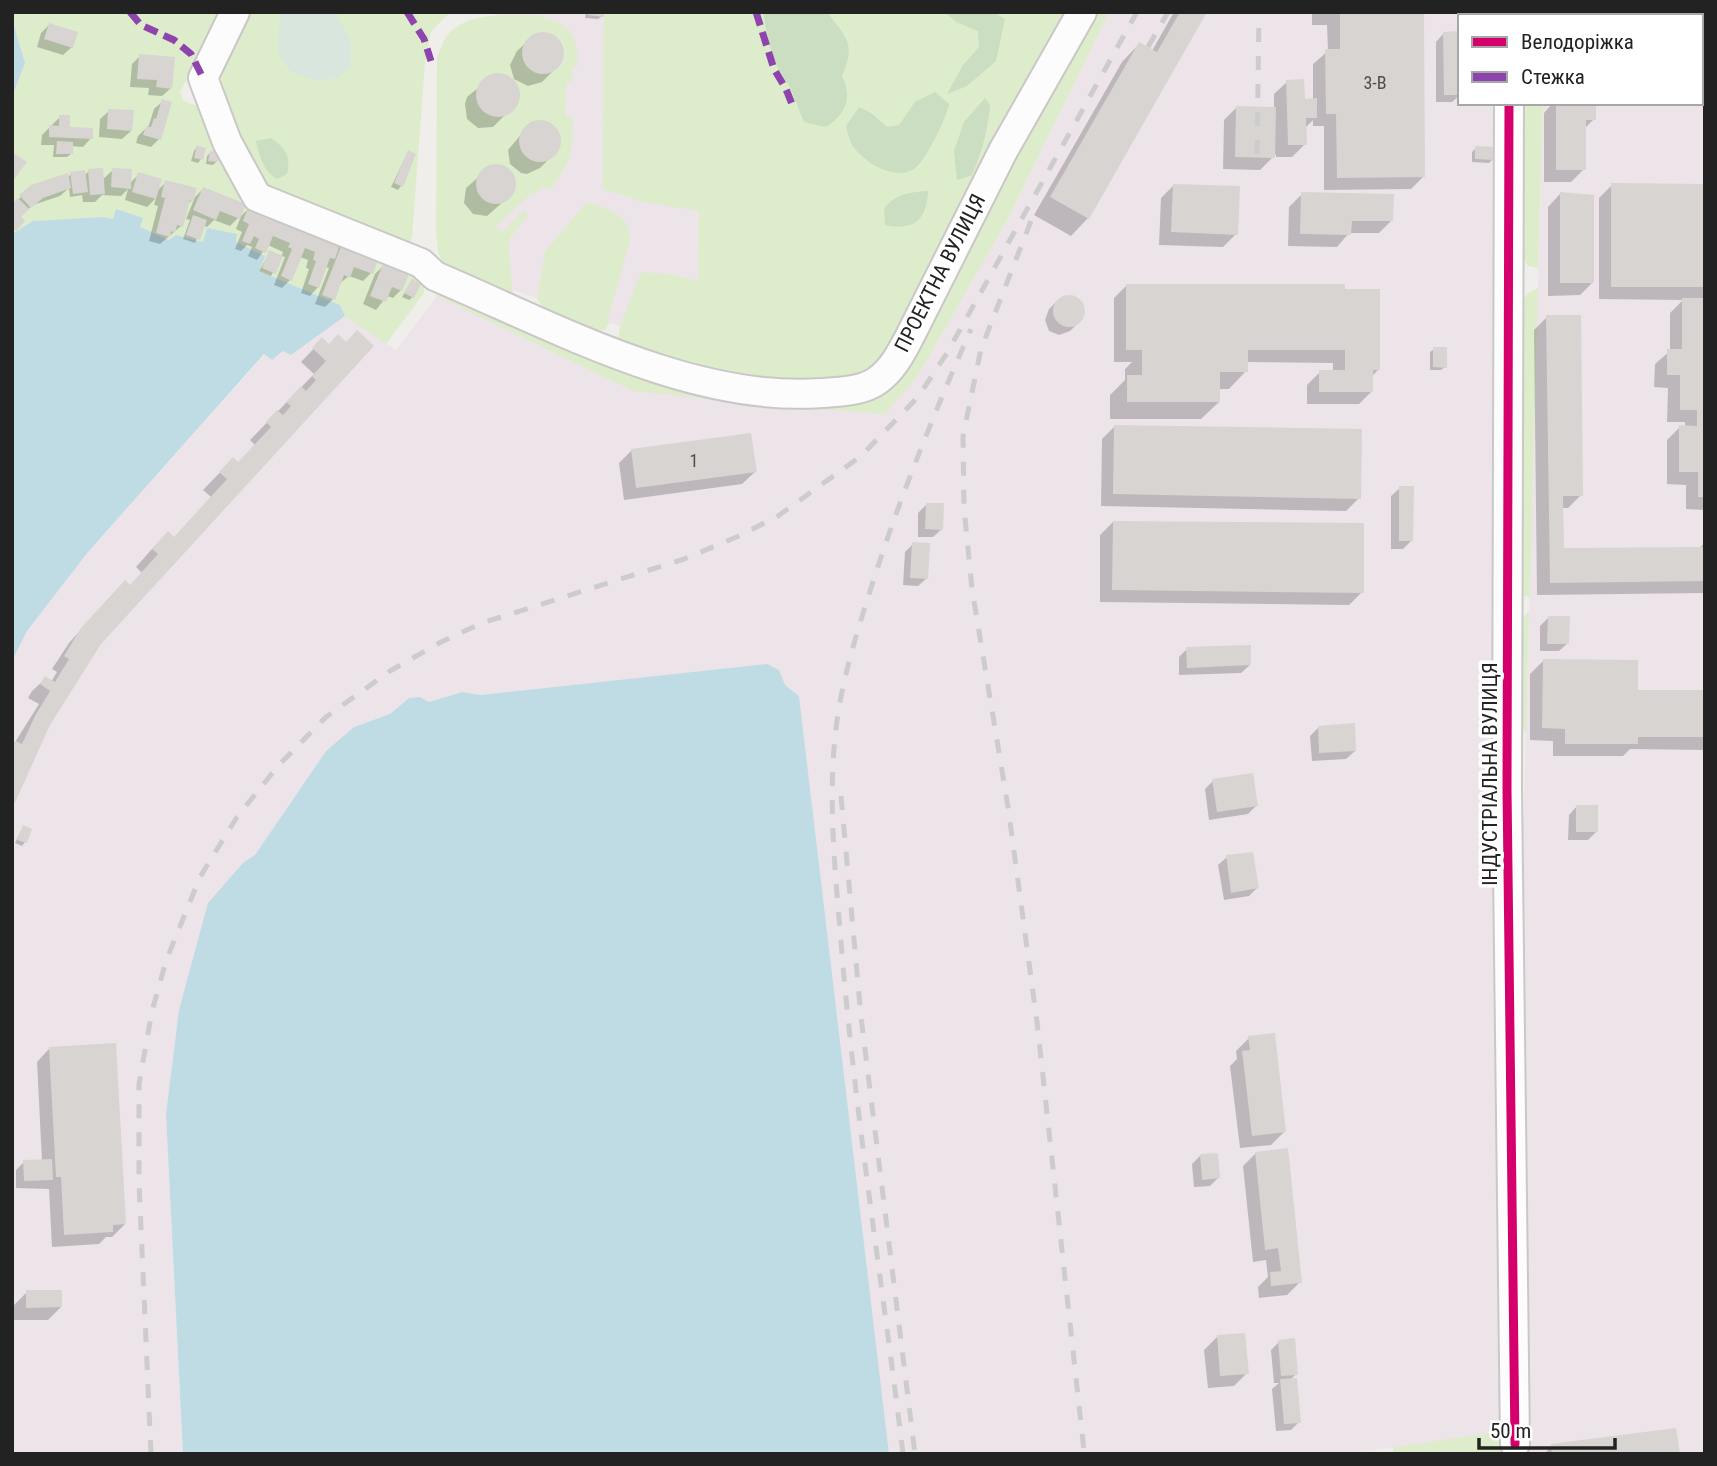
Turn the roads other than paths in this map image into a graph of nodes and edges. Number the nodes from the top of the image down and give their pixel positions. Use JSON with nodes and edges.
{"nodes":[{"id":1,"x":235,"y":12,"type":"edge"},
{"id":2,"x":1082,"y":12,"type":"edge"},
{"id":3,"x":1509,"y":105,"type":"edge"},
{"id":4,"x":1515,"y":1444,"type":"dead end"}],
"edges":[{"from":1,"to":2,"type":"street","name":"ПРОЕКТНА ВУЛИЦЯ"},
{"from":3,"to":4,"type":"street","name":"ІНДУСТРІАЛЬНА ВУЛИЦЯ"}]}
